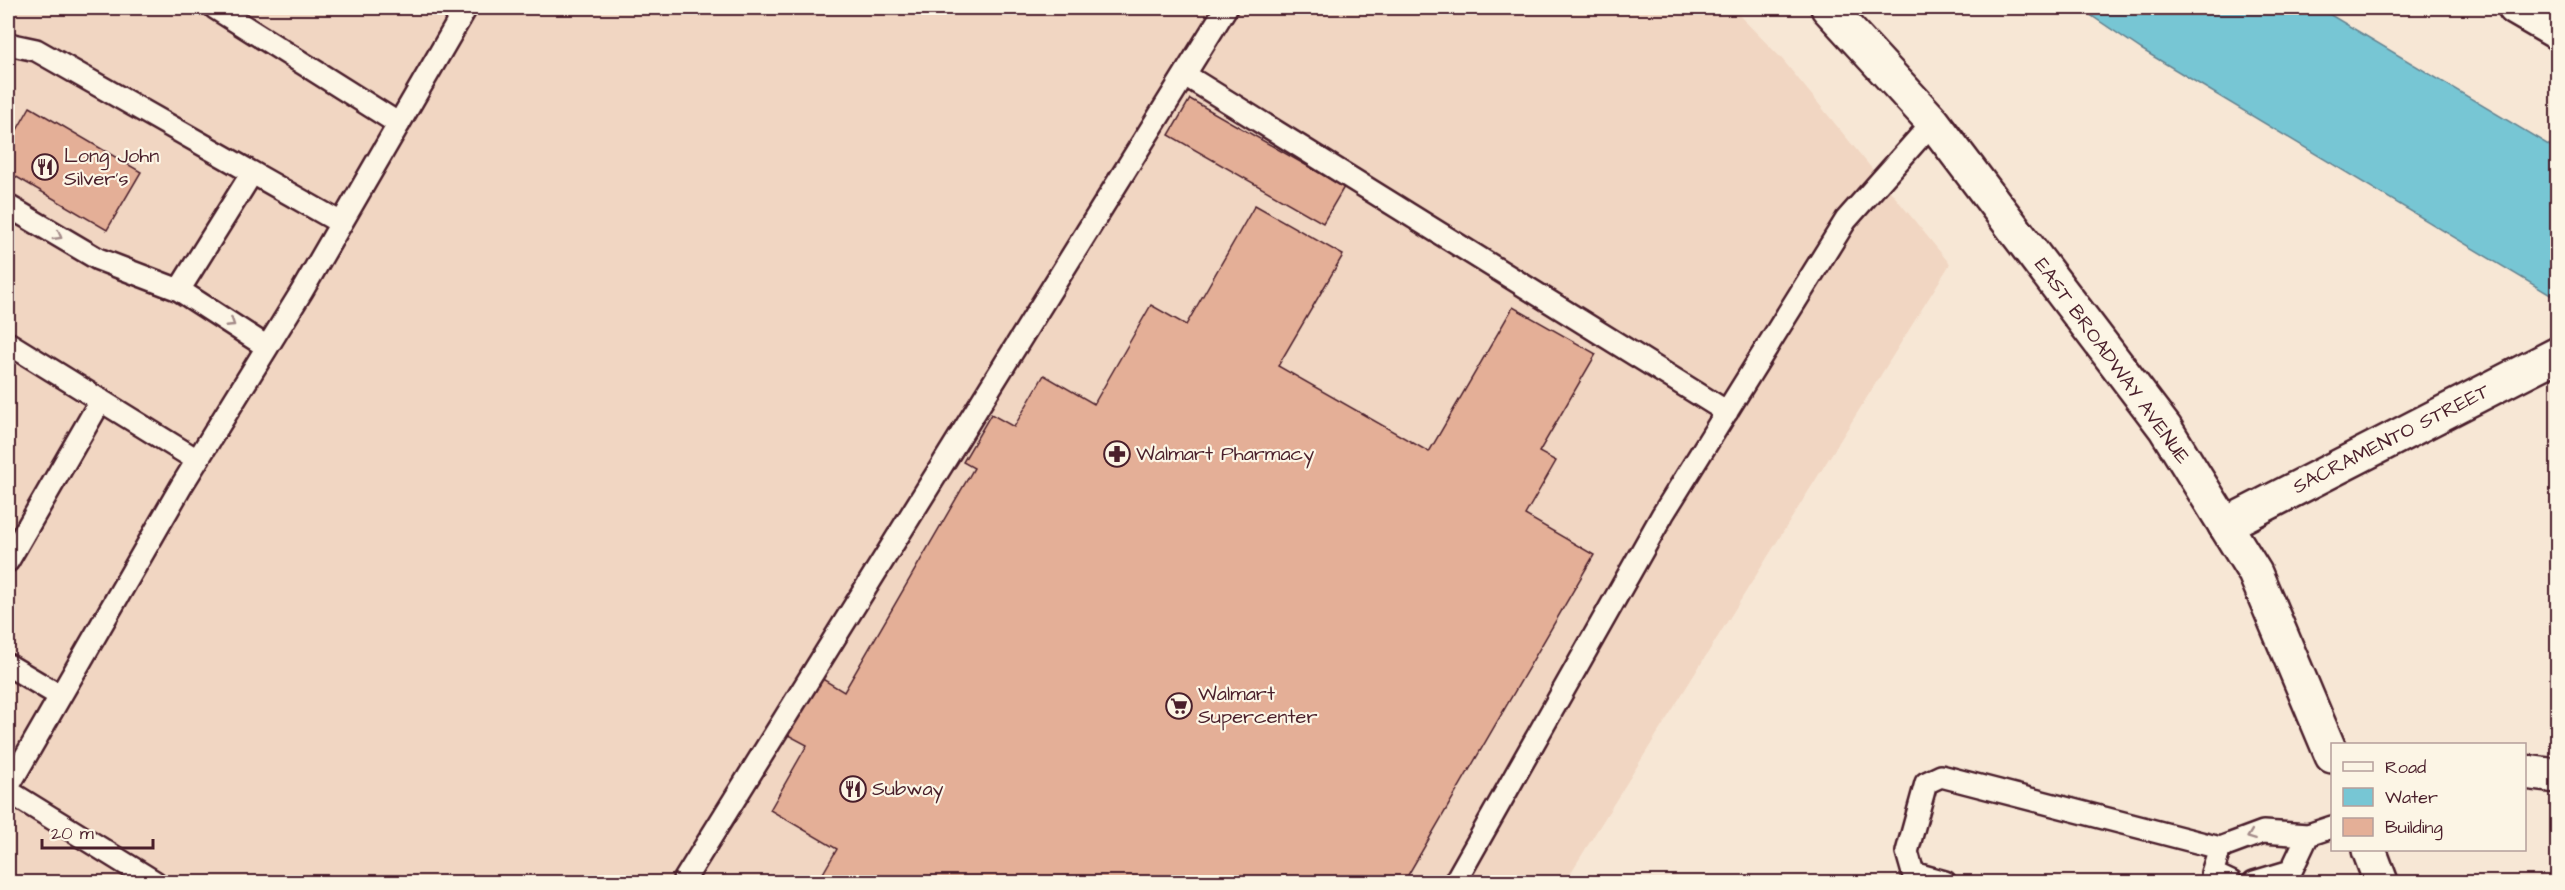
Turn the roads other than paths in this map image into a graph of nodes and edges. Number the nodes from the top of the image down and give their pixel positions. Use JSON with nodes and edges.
{"nodes":[{"id":1,"x":215,"y":8,"type":"edge"},
{"id":2,"x":466,"y":8,"type":"edge"},
{"id":3,"x":1226,"y":8,"type":"edge"},
{"id":4,"x":1828,"y":8,"type":"edge"},
{"id":5,"x":2515,"y":8,"type":"edge"},
{"id":6,"x":2558,"y":33,"type":"edge"},
{"id":7,"x":8,"y":44,"type":"edge"},
{"id":8,"x":1185,"y":75,"type":"junction"},
{"id":9,"x":1933,"y":122,"type":"junction"},
{"id":10,"x":399,"y":124,"type":"junction"},
{"id":11,"x":252,"y":173,"type":"junction"},
{"id":12,"x":8,"y":206,"type":"edge"},
{"id":13,"x":341,"y":223,"type":"junction"},
{"id":14,"x":179,"y":290,"type":"junction"},
{"id":15,"x":8,"y":342,"type":"edge"},
{"id":16,"x":267,"y":347,"type":"junction"},
{"id":17,"x":2558,"y":354,"type":"edge"},
{"id":18,"x":101,"y":400,"type":"junction"},
{"id":19,"x":1727,"y":412,"type":"junction"},
{"id":20,"x":197,"y":460,"type":"junction"},
{"id":21,"x":2225,"y":525,"type":"junction"},
{"id":22,"x":8,"y":561,"type":"edge"},
{"id":23,"x":8,"y":665,"type":"edge"},
{"id":24,"x":60,"y":696,"type":"junction"},
{"id":25,"x":2331,"y":754,"type":"edge"},
{"id":26,"x":2526,"y":772,"type":"edge"},
{"id":27,"x":2558,"y":776,"type":"edge"},
{"id":28,"x":8,"y":789,"type":"edge"},
{"id":29,"x":2331,"y":827,"type":"edge"},
{"id":30,"x":2308,"y":835,"type":"junction"},
{"id":31,"x":2220,"y":848,"type":"junction"},
{"id":32,"x":2370,"y":851,"type":"edge"},
{"id":33,"x":155,"y":882,"type":"edge"},
{"id":34,"x":683,"y":882,"type":"edge"},
{"id":35,"x":1455,"y":882,"type":"edge"},
{"id":36,"x":1945,"y":882,"type":"edge"},
{"id":37,"x":2231,"y":882,"type":"edge"},
{"id":38,"x":2254,"y":882,"type":"edge"},
{"id":39,"x":2380,"y":882,"type":"edge"}],
"edges":[{"from":1,"to":10,"type":"lane"},
{"from":2,"to":10,"type":"lane"},
{"from":3,"to":8,"type":"lane"},
{"from":4,"to":9,"type":"street","name":"EAST BROADWAY AVENUE"},
{"from":5,"to":6,"type":"street"},
{"from":7,"to":11,"type":"lane"},
{"from":8,"to":19,"type":"lane"},
{"from":8,"to":34,"type":"lane"},
{"from":9,"to":19,"type":"lane"},
{"from":9,"to":21,"type":"street","name":"EAST BROADWAY AVENUE"},
{"from":10,"to":13,"type":"lane"},
{"from":11,"to":13,"type":"lane"},
{"from":11,"to":14,"type":"lane"},
{"from":12,"to":14,"type":"lane","one_way":true},
{"from":13,"to":16,"type":"lane"},
{"from":14,"to":16,"type":"lane","one_way":true},
{"from":15,"to":18,"type":"lane"},
{"from":16,"to":20,"type":"lane"},
{"from":17,"to":21,"type":"street","name":"SACRAMENTO STREET"},
{"from":18,"to":20,"type":"lane"},
{"from":18,"to":22,"type":"lane"},
{"from":19,"to":35,"type":"lane"},
{"from":20,"to":24,"type":"lane"},
{"from":21,"to":25,"type":"street","name":"EAST BROADWAY AVENUE"},
{"from":23,"to":24,"type":"lane"},
{"from":24,"to":28,"type":"lane"},
{"from":26,"to":27,"type":"street"},
{"from":28,"to":33,"type":"lane"},
{"from":29,"to":30,"type":"lane"},
{"from":30,"to":31,"type":"lane","one_way":true},
{"from":30,"to":38,"type":"lane"},
{"from":31,"to":36,"type":"lane"},
{"from":31,"to":37,"type":"lane"},
{"from":32,"to":39,"type":"street"}]}
